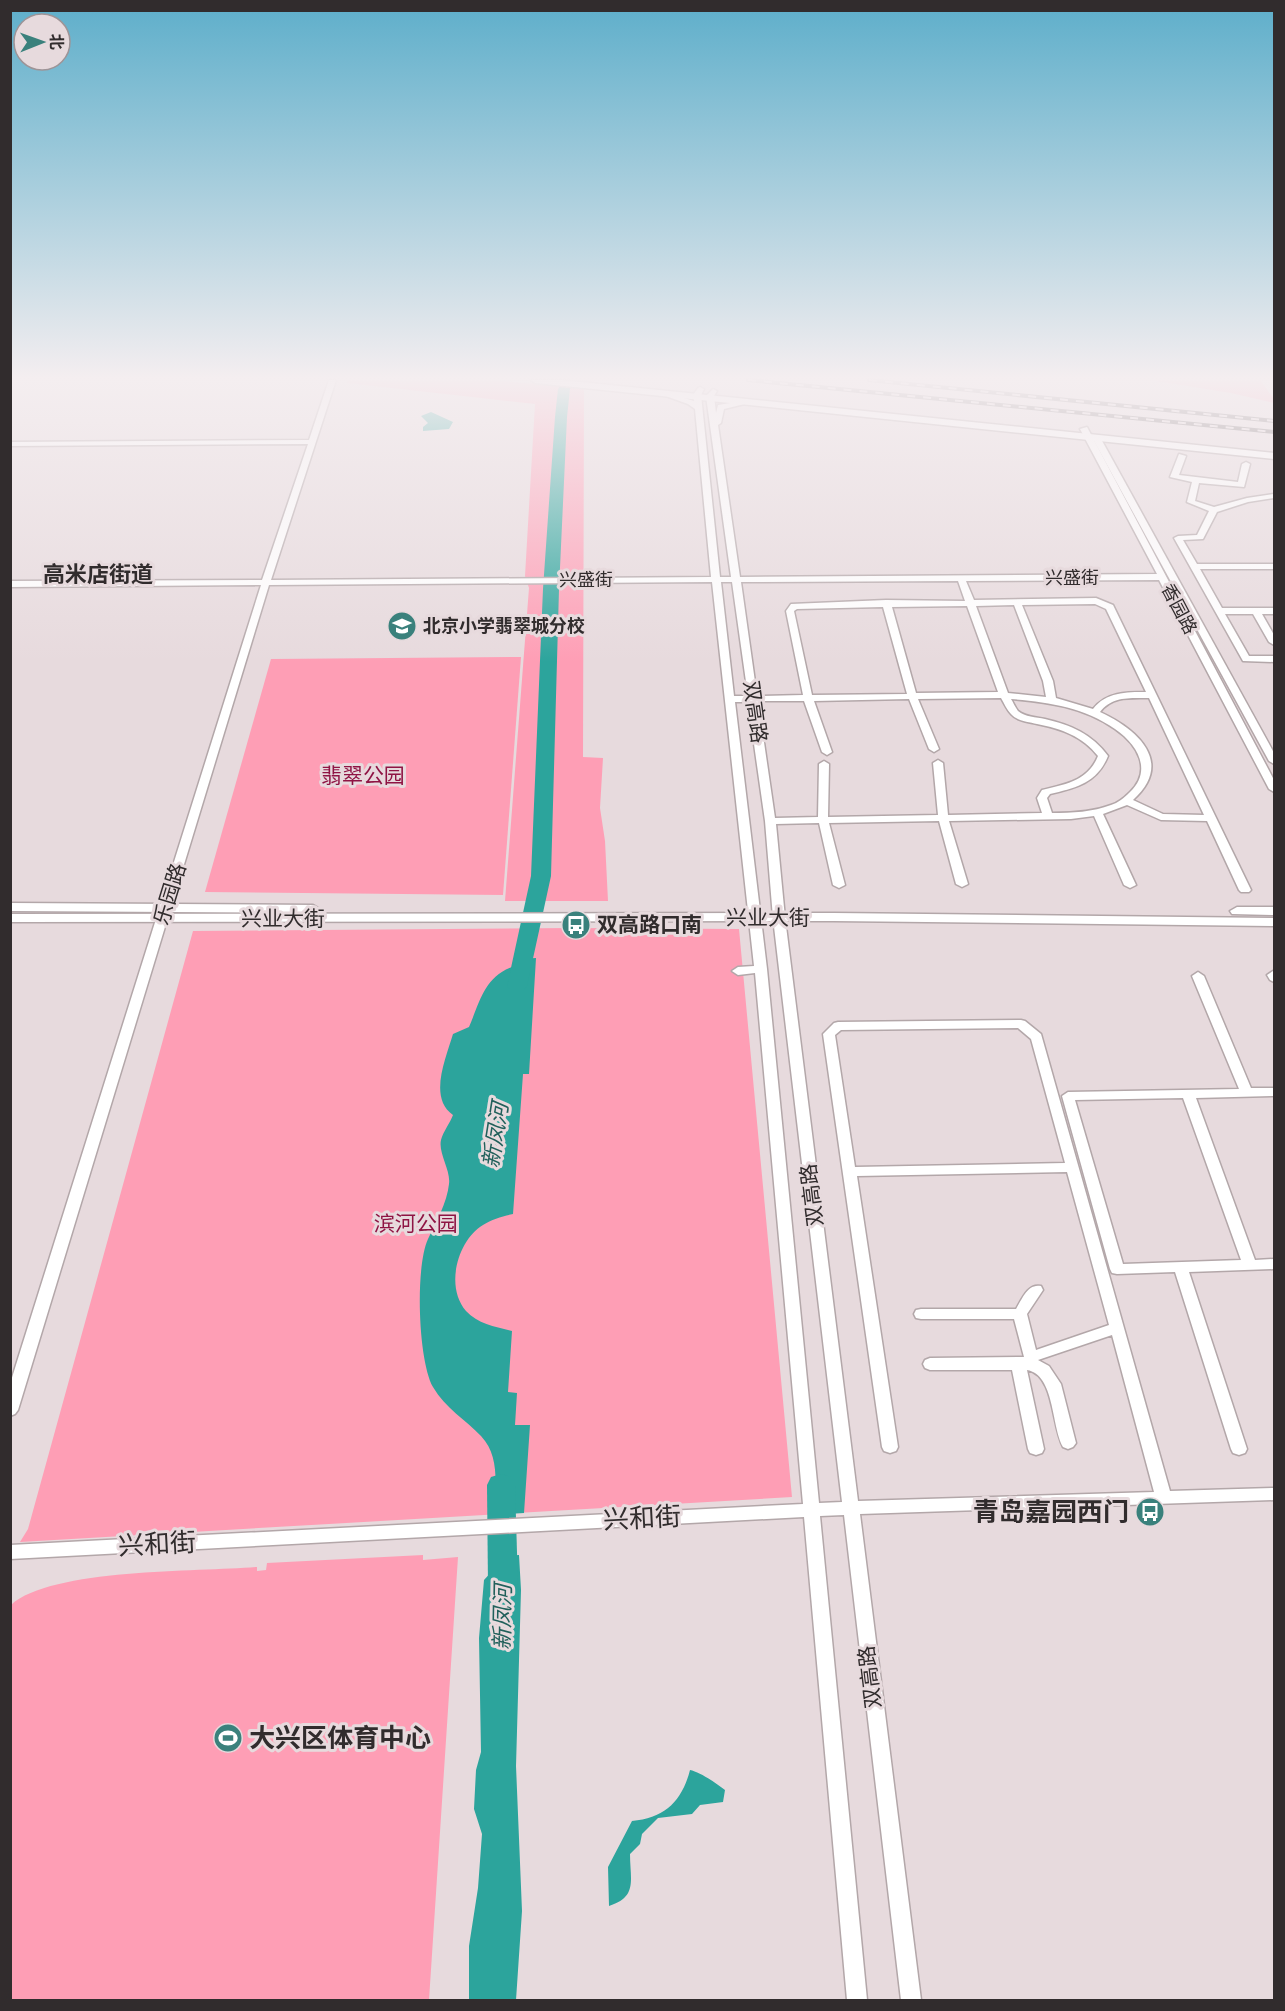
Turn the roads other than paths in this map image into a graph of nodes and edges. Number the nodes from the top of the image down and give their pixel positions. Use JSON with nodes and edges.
{"nodes":[{"id":1,"x":302,"y":474,"type":"edge"},
{"id":2,"x":705,"y":474,"type":"edge"},
{"id":3,"x":721,"y":474,"type":"edge"},
{"id":4,"x":1110,"y":474,"type":"edge"},
{"id":5,"x":1118,"y":474,"type":"edge"},
{"id":6,"x":1175,"y":474,"type":"edge"},
{"id":7,"x":1244,"y":474,"type":"edge"},
{"id":8,"x":1196,"y":480,"type":"junction"},
{"id":9,"x":1275,"y":496,"type":"edge"},
{"id":10,"x":1214,"y":510,"type":"junction"},
{"id":11,"x":1275,"y":566,"type":"edge"},
{"id":12,"x":1194,"y":567,"type":"junction"},
{"id":13,"x":1162,"y":577,"type":"junction"},
{"id":14,"x":962,"y":578,"type":"junction"},
{"id":15,"x":716,"y":580,"type":"junction"},
{"id":16,"x":735,"y":580,"type":"junction"},
{"id":17,"x":266,"y":582,"type":"junction"},
{"id":18,"x":10,"y":584,"type":"edge"},
{"id":19,"x":1017,"y":602,"type":"junction"},
{"id":20,"x":886,"y":603,"type":"junction"},
{"id":21,"x":970,"y":603,"type":"junction"},
{"id":22,"x":1219,"y":611,"type":"junction"},
{"id":23,"x":1257,"y":611,"type":"junction"},
{"id":24,"x":1275,"y":611,"type":"edge"},
{"id":25,"x":1275,"y":642,"type":"edge"},
{"id":26,"x":1275,"y":659,"type":"edge"},
{"id":27,"x":1004,"y":694,"type":"junction"},
{"id":28,"x":1152,"y":695,"type":"junction"},
{"id":29,"x":912,"y":696,"type":"junction"},
{"id":30,"x":808,"y":698,"type":"junction"},
{"id":31,"x":730,"y":699,"type":"junction"},
{"id":32,"x":753,"y":699,"type":"junction"},
{"id":33,"x":1051,"y":700,"type":"junction"},
{"id":34,"x":1095,"y":713,"type":"junction"},
{"id":35,"x":934,"y":749,"type":"dead end"},
{"id":36,"x":827,"y":752,"type":"dead end"},
{"id":37,"x":1275,"y":761,"type":"edge"},
{"id":38,"x":938,"y":763,"type":"dead end"},
{"id":39,"x":824,"y":764,"type":"dead end"},
{"id":40,"x":1275,"y":789,"type":"edge"},
{"id":41,"x":1126,"y":801,"type":"junction"},
{"id":42,"x":1097,"y":812,"type":"junction"},
{"id":43,"x":1048,"y":816,"type":"junction"},
{"id":44,"x":943,"y":818,"type":"junction"},
{"id":45,"x":1211,"y":818,"type":"junction"},
{"id":46,"x":824,"y":820,"type":"junction"},
{"id":47,"x":770,"y":821,"type":"junction"},
{"id":48,"x":962,"y":884,"type":"dead end"},
{"id":49,"x":839,"y":885,"type":"dead end"},
{"id":50,"x":1130,"y":885,"type":"dead end"},
{"id":51,"x":1245,"y":890,"type":"dead end"},
{"id":52,"x":10,"y":907,"type":"edge"},
{"id":53,"x":1275,"y":911,"type":"edge"},
{"id":54,"x":164,"y":913,"type":"junction"},
{"id":55,"x":755,"y":914,"type":"junction"},
{"id":56,"x":779,"y":914,"type":"junction"},
{"id":57,"x":10,"y":918,"type":"edge"},
{"id":58,"x":1275,"y":922,"type":"edge"},
{"id":59,"x":760,"y":969,"type":"junction"},
{"id":60,"x":738,"y":971,"type":"dead end"},
{"id":61,"x":1198,"y":976,"type":"dead end"},
{"id":62,"x":1247,"y":1093,"type":"junction"},
{"id":63,"x":1188,"y":1094,"type":"junction"},
{"id":64,"x":1273,"y":1096,"type":"edge"},
{"id":65,"x":1073,"y":1167,"type":"junction"},
{"id":66,"x":850,"y":1172,"type":"junction"},
{"id":67,"x":1250,"y":1265,"type":"junction"},
{"id":68,"x":1180,"y":1267,"type":"junction"},
{"id":69,"x":1274,"y":1267,"type":"edge"},
{"id":70,"x":1036,"y":1290,"type":"dead end"},
{"id":71,"x":921,"y":1314,"type":"dead end"},
{"id":72,"x":1020,"y":1314,"type":"junction"},
{"id":73,"x":1117,"y":1328,"type":"junction"},
{"id":74,"x":1026,"y":1361,"type":"junction"},
{"id":75,"x":930,"y":1364,"type":"dead end"},
{"id":76,"x":10,"y":1410,"type":"edge"},
{"id":77,"x":1068,"y":1443,"type":"dead end"},
{"id":78,"x":890,"y":1447,"type":"dead end"},
{"id":79,"x":1036,"y":1449,"type":"dead end"},
{"id":80,"x":1239,"y":1449,"type":"dead end"},
{"id":81,"x":1275,"y":1494,"type":"edge"},
{"id":82,"x":1164,"y":1498,"type":"junction"},
{"id":83,"x":850,"y":1508,"type":"junction"},
{"id":84,"x":812,"y":1510,"type":"junction"},
{"id":85,"x":10,"y":1552,"type":"edge"},
{"id":86,"x":856,"y":2001,"type":"edge"},
{"id":87,"x":911,"y":2001,"type":"edge"}],
"edges":[{"from":1,"to":17,"type":"street","name":"乐园路"},
{"from":2,"to":15,"type":"street","name":"双高路"},
{"from":3,"to":16,"type":"street","name":"双高路"},
{"from":4,"to":13,"type":"street","name":"香园路"},
{"from":5,"to":37,"type":"street","name":"香园路"},
{"from":6,"to":8,"type":"street"},
{"from":7,"to":8,"type":"street"},
{"from":8,"to":10,"type":"street"},
{"from":9,"to":10,"type":"street"},
{"from":10,"to":12,"type":"street"},
{"from":11,"to":12,"type":"street"},
{"from":12,"to":22,"type":"street"},
{"from":13,"to":14,"type":"street","name":"兴盛街"},
{"from":13,"to":40,"type":"street","name":"香园路"},
{"from":14,"to":16,"type":"street","name":"兴盛街"},
{"from":14,"to":21,"type":"street"},
{"from":15,"to":16,"type":"street","name":"兴盛街"},
{"from":15,"to":17,"type":"street","name":"兴盛街"},
{"from":15,"to":31,"type":"street","name":"双高路"},
{"from":16,"to":32,"type":"street","name":"双高路"},
{"from":17,"to":18,"type":"street","name":"兴盛街"},
{"from":17,"to":54,"type":"street","name":"乐园路"},
{"from":19,"to":21,"type":"street"},
{"from":19,"to":28,"type":"street"},
{"from":19,"to":33,"type":"street"},
{"from":20,"to":21,"type":"street"},
{"from":20,"to":29,"type":"street"},
{"from":20,"to":30,"type":"street"},
{"from":21,"to":27,"type":"street"},
{"from":22,"to":23,"type":"street"},
{"from":22,"to":26,"type":"street"},
{"from":23,"to":24,"type":"street"},
{"from":23,"to":25,"type":"street"},
{"from":27,"to":29,"type":"street"},
{"from":27,"to":33,"type":"street"},
{"from":27,"to":43,"type":"street"},
{"from":28,"to":34,"type":"street"},
{"from":28,"to":45,"type":"street"},
{"from":29,"to":30,"type":"street"},
{"from":29,"to":35,"type":"street"},
{"from":30,"to":32,"type":"street"},
{"from":30,"to":36,"type":"street"},
{"from":31,"to":32,"type":"street"},
{"from":31,"to":55,"type":"street","name":"双高路"},
{"from":32,"to":47,"type":"street","name":"双高路"},
{"from":33,"to":34,"type":"street"},
{"from":34,"to":41,"type":"street"},
{"from":38,"to":44,"type":"street"},
{"from":39,"to":46,"type":"street"},
{"from":41,"to":42,"type":"street"},
{"from":41,"to":45,"type":"street"},
{"from":42,"to":43,"type":"street"},
{"from":42,"to":50,"type":"street"},
{"from":43,"to":44,"type":"street"},
{"from":44,"to":46,"type":"street"},
{"from":44,"to":48,"type":"street"},
{"from":45,"to":51,"type":"street"},
{"from":46,"to":47,"type":"street"},
{"from":46,"to":49,"type":"street"},
{"from":47,"to":56,"type":"street","name":"双高路"},
{"from":52,"to":54,"type":"main road","name":"兴业大街"},
{"from":53,"to":56,"type":"main road","name":"兴业大街"},
{"from":54,"to":55,"type":"main road","name":"兴业大街"},
{"from":54,"to":57,"type":"main road","name":"兴业大街"},
{"from":54,"to":76,"type":"street","name":"乐园路"},
{"from":55,"to":56,"type":"main road","name":"兴业大街"},
{"from":55,"to":59,"type":"street","name":"双高路"},
{"from":56,"to":58,"type":"main road","name":"兴业大街"},
{"from":56,"to":83,"type":"street","name":"双高路"},
{"from":59,"to":60,"type":"street"},
{"from":59,"to":84,"type":"street","name":"双高路"},
{"from":61,"to":62,"type":"street"},
{"from":62,"to":63,"type":"street"},
{"from":62,"to":64,"type":"street"},
{"from":63,"to":67,"type":"street"},
{"from":63,"to":68,"type":"street"},
{"from":65,"to":66,"type":"street"},
{"from":65,"to":66,"type":"street"},
{"from":65,"to":73,"type":"street"},
{"from":66,"to":78,"type":"street"},
{"from":67,"to":68,"type":"street"},
{"from":67,"to":69,"type":"street"},
{"from":68,"to":80,"type":"street"},
{"from":70,"to":72,"type":"street"},
{"from":71,"to":72,"type":"street"},
{"from":72,"to":74,"type":"street"},
{"from":73,"to":74,"type":"street"},
{"from":73,"to":82,"type":"street"},
{"from":74,"to":75,"type":"street"},
{"from":74,"to":77,"type":"street"},
{"from":74,"to":79,"type":"street"},
{"from":81,"to":82,"type":"street","name":"兴和街"},
{"from":82,"to":83,"type":"street","name":"兴和街"},
{"from":83,"to":84,"type":"street","name":"兴和街"},
{"from":83,"to":87,"type":"street","name":"双高路"},
{"from":84,"to":85,"type":"street","name":"兴和街"},
{"from":84,"to":86,"type":"street","name":"双高路"}]}
